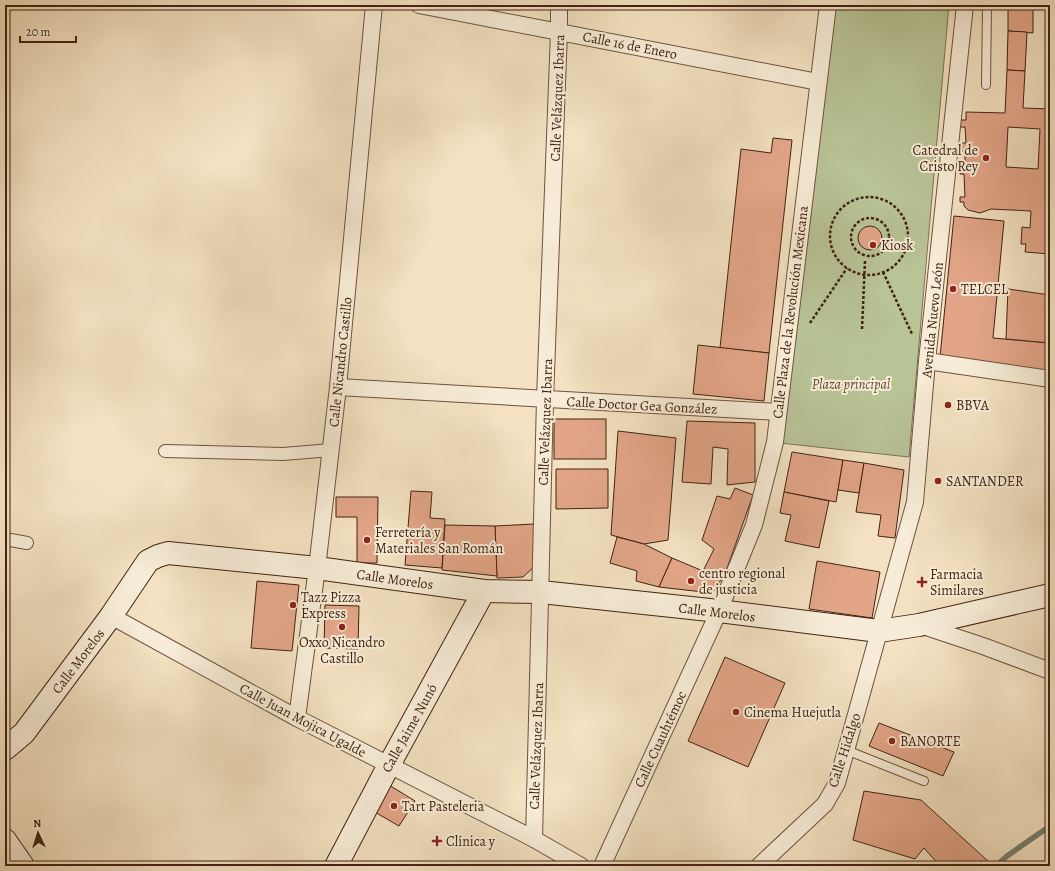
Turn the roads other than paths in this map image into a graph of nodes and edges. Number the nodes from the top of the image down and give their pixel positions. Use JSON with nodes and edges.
{"nodes":[{"id":1,"x":374,"y":5,"type":"edge"},
{"id":2,"x":419,"y":5,"type":"edge"},
{"id":3,"x":559,"y":5,"type":"edge"},
{"id":4,"x":828,"y":5,"type":"edge"},
{"id":5,"x":965,"y":5,"type":"edge"},
{"id":6,"x":987,"y":5,"type":"edge"},
{"id":7,"x":559,"y":32,"type":"junction"},
{"id":8,"x":818,"y":82,"type":"junction"},
{"id":9,"x":986,"y":85,"type":"dead end"},
{"id":10,"x":928,"y":361,"type":"junction"},
{"id":11,"x":1050,"y":379,"type":"edge"},
{"id":12,"x":338,"y":387,"type":"junction"},
{"id":13,"x":545,"y":400,"type":"junction"},
{"id":14,"x":778,"y":412,"type":"junction"},
{"id":15,"x":331,"y":450,"type":"junction"},
{"id":16,"x":164,"y":451,"type":"dead end"},
{"id":17,"x":5,"y":539,"type":"edge"},
{"id":18,"x":27,"y":543,"type":"dead end"},
{"id":19,"x":317,"y":568,"type":"junction"},
{"id":20,"x":484,"y":591,"type":"junction"},
{"id":21,"x":541,"y":592,"type":"junction"},
{"id":22,"x":1050,"y":595,"type":"edge"},
{"id":23,"x":719,"y":611,"type":"junction"},
{"id":24,"x":111,"y":616,"type":"junction"},
{"id":25,"x":919,"y":625,"type":"junction"},
{"id":26,"x":879,"y":632,"type":"junction"},
{"id":27,"x":1050,"y":671,"type":"edge"},
{"id":28,"x":297,"y":718,"type":"junction"},
{"id":29,"x":5,"y":749,"type":"edge"},
{"id":30,"x":846,"y":750,"type":"junction"},
{"id":31,"x":388,"y":765,"type":"junction"},
{"id":32,"x":924,"y":781,"type":"dead end"},
{"id":33,"x":534,"y":839,"type":"junction"},
{"id":34,"x":5,"y":840,"type":"edge"},
{"id":35,"x":23,"y":866,"type":"edge"},
{"id":36,"x":336,"y":866,"type":"edge"},
{"id":37,"x":581,"y":866,"type":"edge"},
{"id":38,"x":602,"y":866,"type":"edge"},
{"id":39,"x":759,"y":866,"type":"edge"}],
"edges":[{"from":1,"to":12,"type":"street","name":"Calle Nicandro Castillo"},
{"from":2,"to":7,"type":"street","name":"Calle 16 de Enero"},
{"from":3,"to":7,"type":"street","name":"Calle Velázquez Ibarra"},
{"from":4,"to":8,"type":"street","name":"Calle Plaza de la Revolución Mexicana"},
{"from":5,"to":10,"type":"street","name":"Avenida Nuevo León"},
{"from":6,"to":9,"type":"lane"},
{"from":7,"to":8,"type":"street","name":"Calle 16 de Enero"},
{"from":7,"to":13,"type":"street","name":"Calle Velázquez Ibarra"},
{"from":8,"to":14,"type":"street","name":"Calle Plaza de la Revolución Mexicana"},
{"from":10,"to":11,"type":"street"},
{"from":10,"to":26,"type":"street","name":"Avenida Nuevo León"},
{"from":12,"to":13,"type":"street","name":"Calle Doctor Gea González"},
{"from":12,"to":15,"type":"street","name":"Calle Nicandro Castillo"},
{"from":13,"to":14,"type":"street","name":"Calle Doctor Gea González"},
{"from":13,"to":21,"type":"street","name":"Calle Velázquez Ibarra"},
{"from":14,"to":23,"type":"street","name":"Calle Plaza de la Revolución Mexicana"},
{"from":15,"to":16,"type":"street"},
{"from":15,"to":19,"type":"street","name":"Calle Nicandro Castillo"},
{"from":17,"to":18,"type":"street"},
{"from":19,"to":20,"type":"main road","name":"Calle Morelos"},
{"from":19,"to":24,"type":"main road","name":"Calle Morelos"},
{"from":19,"to":28,"type":"street","name":"Calle Nicandro Castillo"},
{"from":20,"to":21,"type":"main road","name":"Calle Morelos"},
{"from":20,"to":31,"type":"main road","name":"Calle Jaime Nunó"},
{"from":21,"to":23,"type":"main road","name":"Calle Morelos"},
{"from":21,"to":33,"type":"street","name":"Calle Velázquez Ibarra"},
{"from":22,"to":25,"type":"main road","name":"Calle Morelos"},
{"from":23,"to":26,"type":"main road","name":"Calle Morelos"},
{"from":23,"to":38,"type":"street","name":"Calle Cuauhtémoc"},
{"from":24,"to":28,"type":"street","name":"Calle Juan Mojica Ugalde"},
{"from":24,"to":29,"type":"main road","name":"Calle Morelos"},
{"from":25,"to":26,"type":"main road","name":"Calle Morelos"},
{"from":25,"to":27,"type":"street"},
{"from":26,"to":30,"type":"street","name":"Calle Hidalgo"},
{"from":28,"to":31,"type":"street","name":"Calle Juan Mojica Ugalde"},
{"from":30,"to":32,"type":"lane"},
{"from":30,"to":39,"type":"street","name":"Calle Hidalgo"},
{"from":31,"to":33,"type":"street","name":"Calle Juan Mojica Ugalde"},
{"from":31,"to":36,"type":"main road","name":"Calle Jaime Nunó"},
{"from":33,"to":37,"type":"street","name":"Calle Juan Mojica Ugalde"},
{"from":34,"to":35,"type":"main road"}]}
